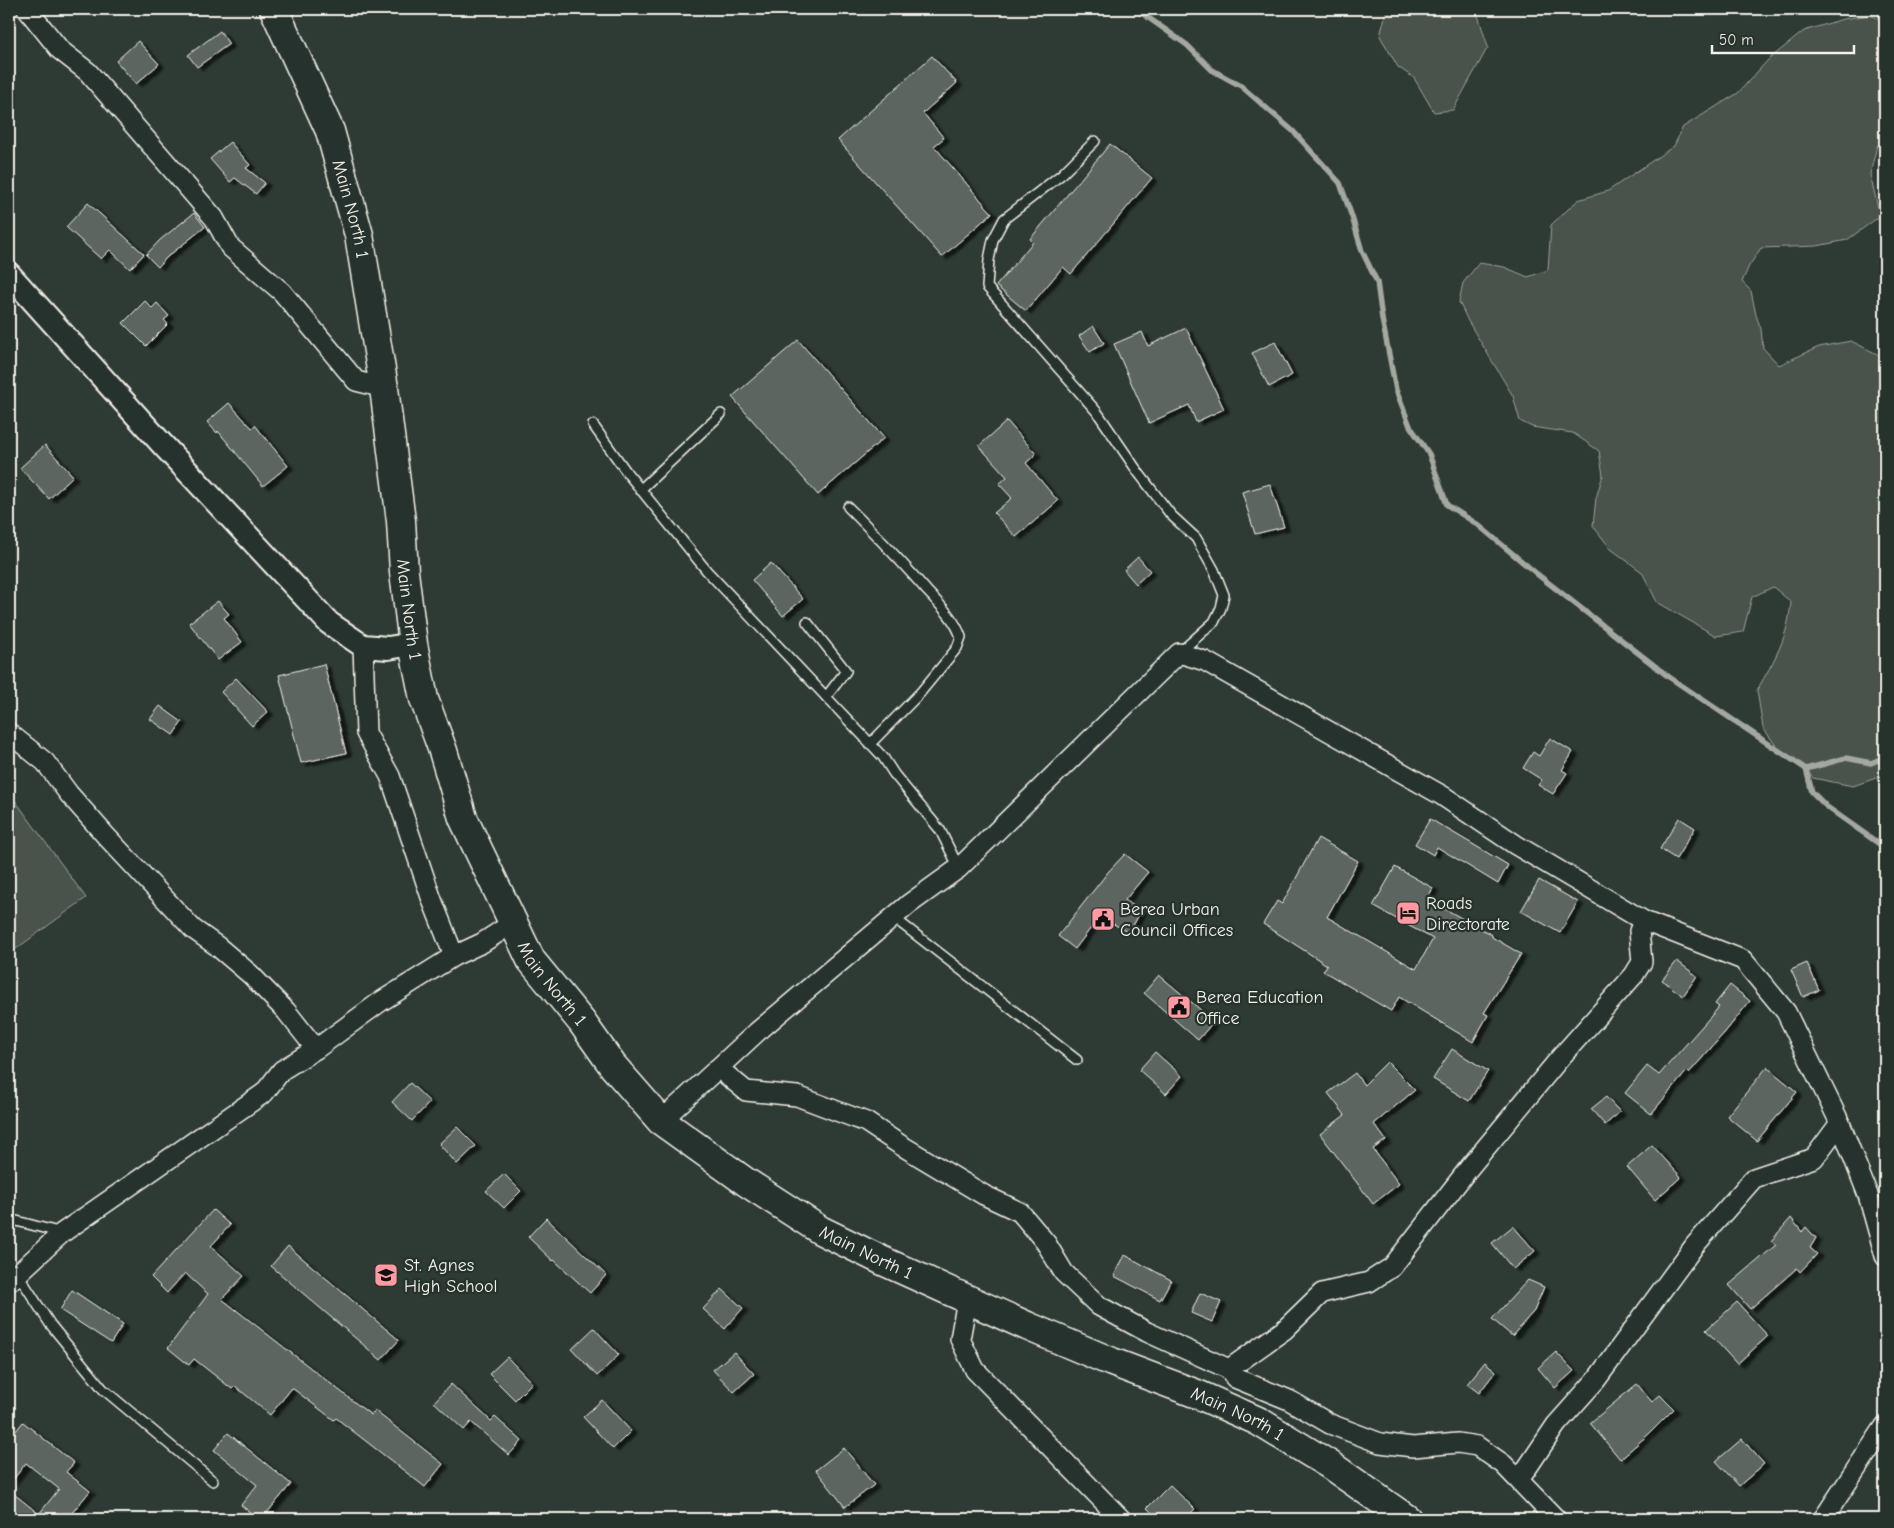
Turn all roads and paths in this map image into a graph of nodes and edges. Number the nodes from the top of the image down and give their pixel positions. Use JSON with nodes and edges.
{"nodes":[{"id":1,"x":27,"y":9,"type":"edge"},
{"id":2,"x":274,"y":9,"type":"edge"},
{"id":3,"x":1095,"y":141,"type":"dead end"},
{"id":4,"x":9,"y":274,"type":"edge"},
{"id":5,"x":384,"y":388,"type":"junction"},
{"id":6,"x":720,"y":414,"type":"dead end"},
{"id":7,"x":593,"y":425,"type":"dead end"},
{"id":8,"x":640,"y":490,"type":"junction"},
{"id":9,"x":848,"y":507,"type":"dead end"},
{"id":10,"x":807,"y":622,"type":"dead end"},
{"id":11,"x":413,"y":644,"type":"junction"},
{"id":12,"x":363,"y":646,"type":"junction"},
{"id":13,"x":1179,"y":653,"type":"junction"},
{"id":14,"x":826,"y":697,"type":"junction"},
{"id":15,"x":9,"y":733,"type":"edge"},
{"id":16,"x":870,"y":744,"type":"junction"},
{"id":17,"x":960,"y":868,"type":"junction"},
{"id":18,"x":893,"y":917,"type":"junction"},
{"id":19,"x":1644,"y":921,"type":"junction"},
{"id":20,"x":513,"y":923,"type":"junction"},
{"id":21,"x":454,"y":956,"type":"junction"},
{"id":22,"x":316,"y":1049,"type":"junction"},
{"id":23,"x":1077,"y":1060,"type":"dead end"},
{"id":24,"x":718,"y":1068,"type":"junction"},
{"id":25,"x":661,"y":1121,"type":"junction"},
{"id":26,"x":1840,"y":1123,"type":"junction"},
{"id":27,"x":9,"y":1219,"type":"edge"},
{"id":28,"x":62,"y":1233,"type":"junction"},
{"id":29,"x":1885,"y":1256,"type":"edge"},
{"id":30,"x":13,"y":1278,"type":"edge"},
{"id":31,"x":967,"y":1300,"type":"junction"},
{"id":32,"x":1229,"y":1369,"type":"junction"},
{"id":33,"x":1885,"y":1426,"type":"edge"},
{"id":34,"x":1519,"y":1480,"type":"junction"},
{"id":35,"x":213,"y":1481,"type":"dead end"},
{"id":36,"x":1121,"y":1519,"type":"edge"},
{"id":37,"x":1407,"y":1519,"type":"edge"},
{"id":38,"x":1556,"y":1519,"type":"edge"},
{"id":39,"x":1823,"y":1519,"type":"edge"}],
"edges":[{"from":1,"to":5,"type":"street"},
{"from":2,"to":5,"type":"main road","name":"Main North 1"},
{"from":3,"to":13,"type":"lane"},
{"from":4,"to":12,"type":"street"},
{"from":5,"to":11,"type":"main road","name":"Main North 1"},
{"from":6,"to":8,"type":"lane"},
{"from":7,"to":8,"type":"lane"},
{"from":8,"to":14,"type":"lane"},
{"from":9,"to":16,"type":"lane"},
{"from":10,"to":14,"type":"lane"},
{"from":11,"to":12,"type":"street"},
{"from":11,"to":20,"type":"main road","name":"Main North 1"},
{"from":12,"to":21,"type":"street"},
{"from":13,"to":17,"type":"street"},
{"from":13,"to":19,"type":"street"},
{"from":14,"to":16,"type":"lane"},
{"from":15,"to":22,"type":"street"},
{"from":16,"to":17,"type":"lane"},
{"from":17,"to":18,"type":"street"},
{"from":18,"to":23,"type":"lane"},
{"from":18,"to":24,"type":"street"},
{"from":19,"to":26,"type":"street"},
{"from":19,"to":32,"type":"street"},
{"from":20,"to":21,"type":"street"},
{"from":20,"to":25,"type":"main road","name":"Main North 1"},
{"from":21,"to":22,"type":"street"},
{"from":22,"to":28,"type":"street"},
{"from":24,"to":25,"type":"street"},
{"from":24,"to":32,"type":"street"},
{"from":25,"to":31,"type":"main road","name":"Main North 1"},
{"from":26,"to":29,"type":"street"},
{"from":26,"to":34,"type":"street"},
{"from":27,"to":28,"type":"lane"},
{"from":28,"to":30,"type":"street"},
{"from":30,"to":35,"type":"lane"},
{"from":31,"to":36,"type":"street"},
{"from":31,"to":37,"type":"main road","name":"Main North 1"},
{"from":32,"to":34,"type":"street"},
{"from":33,"to":39,"type":"street"},
{"from":34,"to":38,"type":"street"}]}
